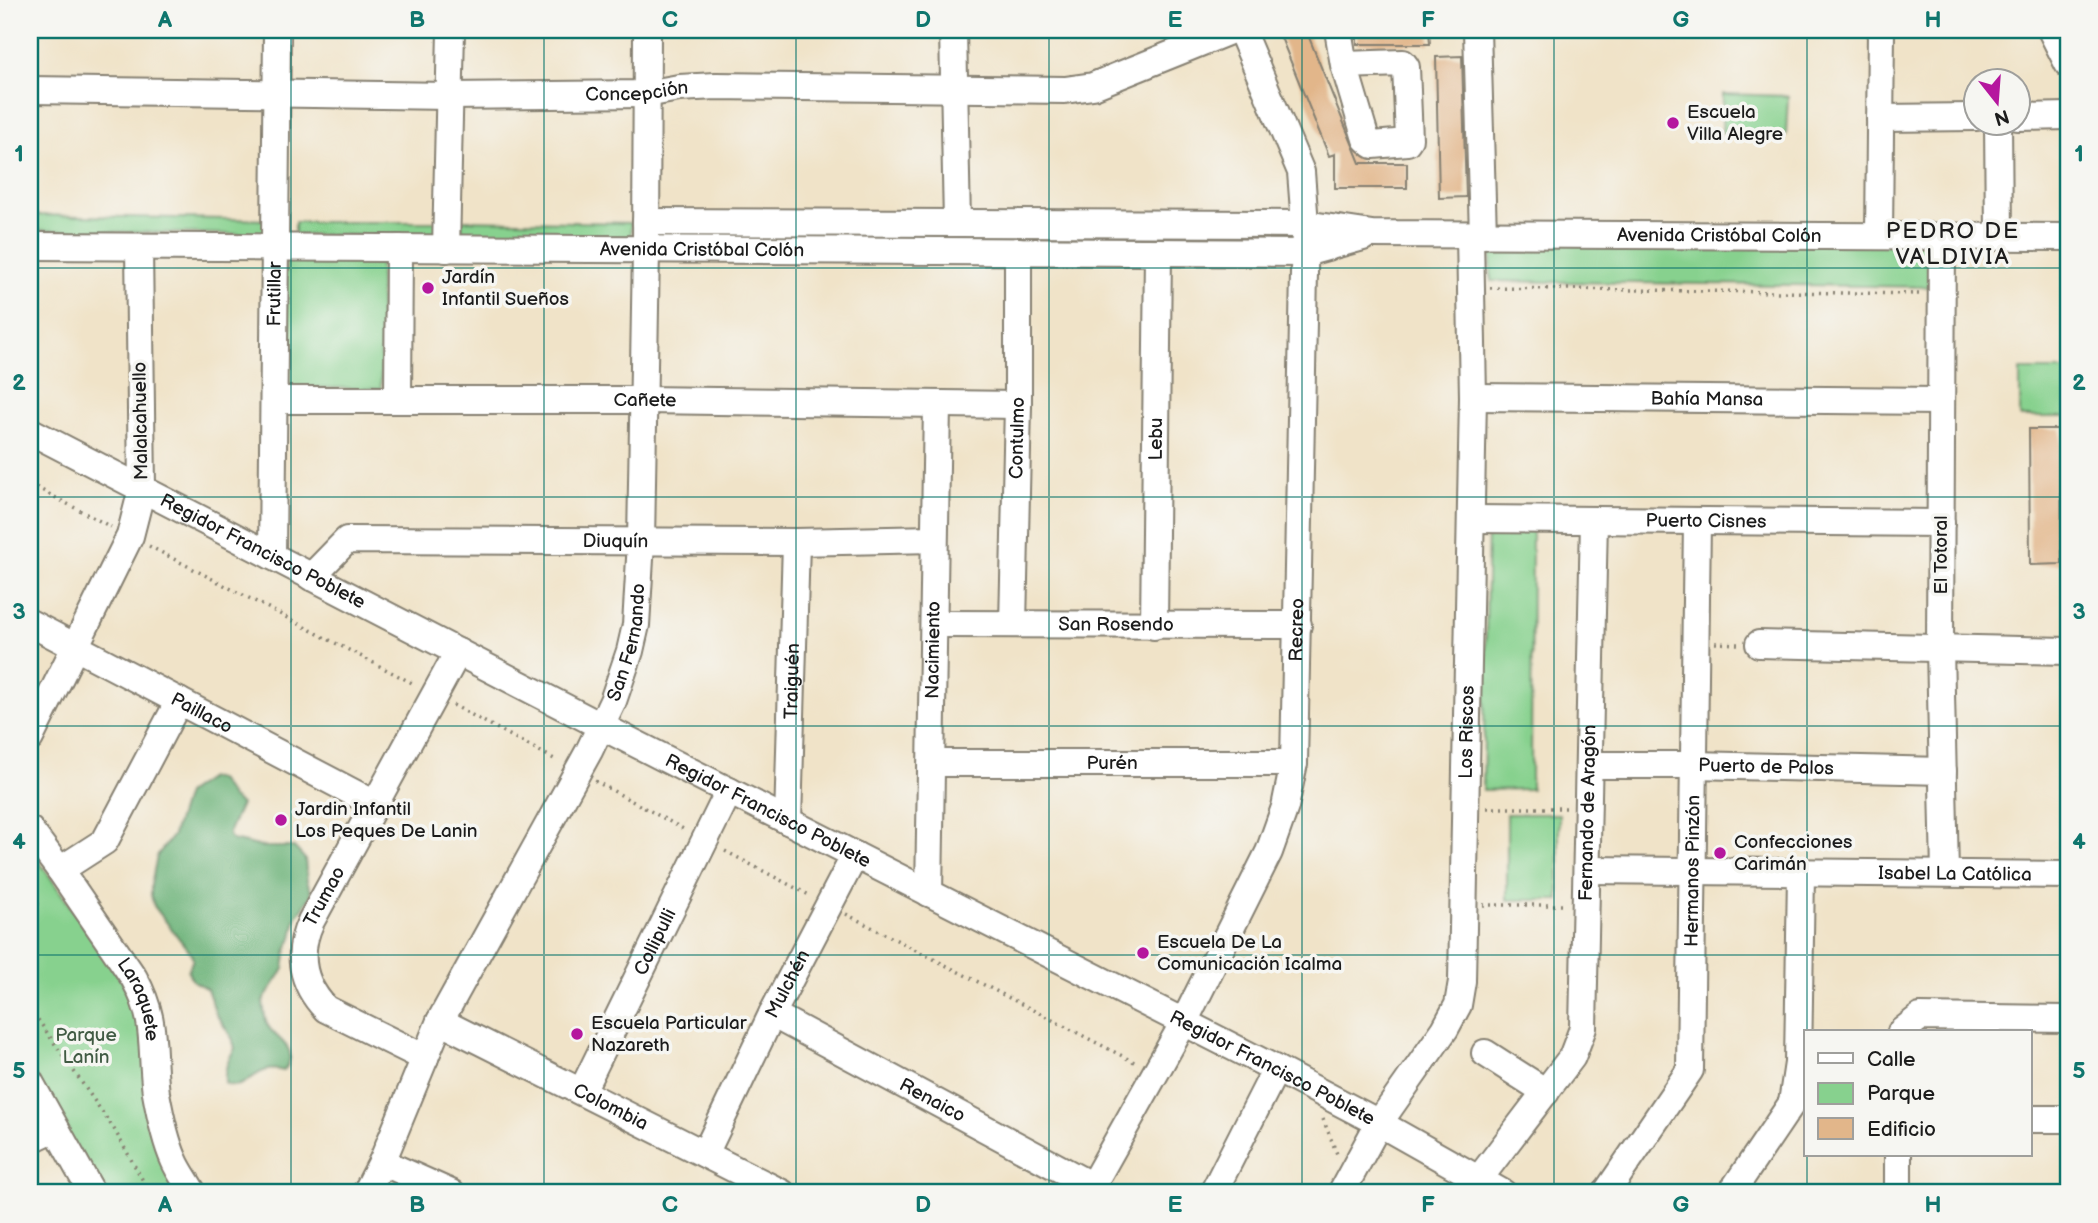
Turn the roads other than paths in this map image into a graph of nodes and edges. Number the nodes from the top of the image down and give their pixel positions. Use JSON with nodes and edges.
{"nodes":[{"id":1,"x":277,"y":30,"type":"edge"},
{"id":2,"x":451,"y":30,"type":"edge"},
{"id":3,"x":647,"y":30,"type":"edge"},
{"id":4,"x":953,"y":30,"type":"edge"},
{"id":5,"x":1232,"y":30,"type":"edge"},
{"id":6,"x":1241,"y":30,"type":"edge"},
{"id":7,"x":1338,"y":30,"type":"edge"},
{"id":8,"x":1477,"y":30,"type":"edge"},
{"id":9,"x":1881,"y":30,"type":"edge"},
{"id":10,"x":2051,"y":30,"type":"edge"},
{"id":11,"x":2068,"y":64,"type":"edge"},
{"id":12,"x":1344,"y":65,"type":"dead end"},
{"id":13,"x":956,"y":88,"type":"junction"},
{"id":14,"x":30,"y":90,"type":"edge"},
{"id":15,"x":646,"y":93,"type":"junction"},
{"id":16,"x":276,"y":94,"type":"junction"},
{"id":17,"x":449,"y":96,"type":"junction"},
{"id":18,"x":2068,"y":116,"type":"edge"},
{"id":19,"x":1962,"y":117,"type":"edge"},
{"id":20,"x":2032,"y":117,"type":"edge"},
{"id":21,"x":1880,"y":118,"type":"junction"},
{"id":22,"x":1998,"y":136,"type":"edge"},
{"id":23,"x":646,"y":222,"type":"junction"},
{"id":24,"x":957,"y":223,"type":"junction"},
{"id":25,"x":1306,"y":224,"type":"junction"},
{"id":26,"x":1372,"y":234,"type":"junction"},
{"id":27,"x":1476,"y":235,"type":"junction"},
{"id":28,"x":1999,"y":235,"type":"junction"},
{"id":29,"x":1879,"y":236,"type":"junction"},
{"id":30,"x":1942,"y":236,"type":"junction"},
{"id":31,"x":2068,"y":237,"type":"edge"},
{"id":32,"x":30,"y":246,"type":"edge"},
{"id":33,"x":139,"y":247,"type":"junction"},
{"id":34,"x":275,"y":247,"type":"junction"},
{"id":35,"x":400,"y":248,"type":"junction"},
{"id":36,"x":446,"y":248,"type":"junction"},
{"id":37,"x":646,"y":249,"type":"junction"},
{"id":38,"x":1018,"y":251,"type":"junction"},
{"id":39,"x":1158,"y":252,"type":"junction"},
{"id":40,"x":1305,"y":253,"type":"junction"},
{"id":41,"x":1473,"y":397,"type":"junction"},
{"id":42,"x":398,"y":399,"type":"junction"},
{"id":43,"x":274,"y":400,"type":"junction"},
{"id":44,"x":644,"y":400,"type":"junction"},
{"id":45,"x":1941,"y":401,"type":"junction"},
{"id":46,"x":937,"y":405,"type":"junction"},
{"id":47,"x":1018,"y":405,"type":"junction"},
{"id":48,"x":30,"y":431,"type":"edge"},
{"id":49,"x":142,"y":489,"type":"junction"},
{"id":50,"x":1472,"y":519,"type":"junction"},
{"id":51,"x":1594,"y":520,"type":"junction"},
{"id":52,"x":1697,"y":521,"type":"junction"},
{"id":53,"x":1941,"y":523,"type":"junction"},
{"id":54,"x":934,"y":539,"type":"junction"},
{"id":55,"x":641,"y":542,"type":"junction"},
{"id":56,"x":796,"y":542,"type":"junction"},
{"id":57,"x":272,"y":556,"type":"junction"},
{"id":58,"x":311,"y":577,"type":"junction"},
{"id":59,"x":30,"y":623,"type":"edge"},
{"id":60,"x":934,"y":624,"type":"junction"},
{"id":61,"x":1013,"y":624,"type":"junction"},
{"id":62,"x":1298,"y":625,"type":"junction"},
{"id":63,"x":1154,"y":626,"type":"junction"},
{"id":64,"x":1759,"y":645,"type":"dead end"},
{"id":65,"x":75,"y":647,"type":"junction"},
{"id":66,"x":1940,"y":648,"type":"junction"},
{"id":67,"x":2068,"y":651,"type":"edge"},
{"id":68,"x":458,"y":652,"type":"junction"},
{"id":69,"x":179,"y":701,"type":"junction"},
{"id":70,"x":601,"y":726,"type":"junction"},
{"id":71,"x":30,"y":738,"type":"edge"},
{"id":72,"x":932,"y":763,"type":"junction"},
{"id":73,"x":1294,"y":763,"type":"junction"},
{"id":74,"x":1589,"y":765,"type":"junction"},
{"id":75,"x":1693,"y":765,"type":"junction"},
{"id":76,"x":1943,"y":771,"type":"junction"},
{"id":77,"x":729,"y":791,"type":"junction"},
{"id":78,"x":375,"y":804,"type":"junction"},
{"id":79,"x":789,"y":821,"type":"junction"},
{"id":80,"x":30,"y":831,"type":"edge"},
{"id":81,"x":855,"y":855,"type":"junction"},
{"id":82,"x":60,"y":870,"type":"junction"},
{"id":83,"x":1587,"y":870,"type":"junction"},
{"id":84,"x":1692,"y":873,"type":"junction"},
{"id":85,"x":1801,"y":873,"type":"junction"},
{"id":86,"x":1945,"y":873,"type":"junction"},
{"id":87,"x":2068,"y":875,"type":"edge"},
{"id":88,"x":929,"y":893,"type":"junction"},
{"id":89,"x":772,"y":1014,"type":"junction"},
{"id":90,"x":2068,"y":1019,"type":"edge"},
{"id":91,"x":440,"y":1021,"type":"junction"},
{"id":92,"x":1184,"y":1022,"type":"junction"},
{"id":93,"x":1911,"y":1025,"type":"edge"},
{"id":94,"x":1485,"y":1053,"type":"dead end"},
{"id":95,"x":425,"y":1058,"type":"junction"},
{"id":96,"x":1276,"y":1069,"type":"junction"},
{"id":97,"x":30,"y":1082,"type":"edge"},
{"id":98,"x":582,"y":1091,"type":"junction"},
{"id":99,"x":1546,"y":1092,"type":"junction"},
{"id":100,"x":2032,"y":1119,"type":"edge"},
{"id":101,"x":2068,"y":1119,"type":"edge"},
{"id":102,"x":1379,"y":1123,"type":"junction"},
{"id":103,"x":55,"y":1128,"type":"junction"},
{"id":104,"x":30,"y":1140,"type":"edge"},
{"id":105,"x":705,"y":1154,"type":"junction"},
{"id":106,"x":1898,"y":1156,"type":"edge"},
{"id":107,"x":382,"y":1162,"type":"junction"},
{"id":108,"x":1474,"y":1186,"type":"edge"},
{"id":109,"x":756,"y":1187,"type":"edge"},
{"id":110,"x":1090,"y":1190,"type":"edge"},
{"id":111,"x":92,"y":1193,"type":"edge"},
{"id":112,"x":193,"y":1193,"type":"edge"},
{"id":113,"x":366,"y":1193,"type":"edge"},
{"id":114,"x":450,"y":1193,"type":"edge"},
{"id":115,"x":782,"y":1193,"type":"edge"},
{"id":116,"x":1213,"y":1193,"type":"edge"},
{"id":117,"x":1341,"y":1193,"type":"edge"},
{"id":118,"x":1503,"y":1193,"type":"edge"},
{"id":119,"x":1606,"y":1193,"type":"edge"},
{"id":120,"x":1731,"y":1193,"type":"edge"},
{"id":121,"x":1898,"y":1193,"type":"edge"}],
"edges":[{"from":1,"to":16,"type":"street","name":"Frutillar"},
{"from":2,"to":17,"type":"street"},
{"from":3,"to":15,"type":"street","name":"San Fernando"},
{"from":4,"to":13,"type":"street"},
{"from":5,"to":13,"type":"street","name":"Concepción"},
{"from":6,"to":25,"type":"street","name":"Recreo"},
{"from":7,"to":12,"type":"street"},
{"from":8,"to":27,"type":"street","name":"Los Riscos"},
{"from":9,"to":21,"type":"street"},
{"from":10,"to":11,"type":"street"},
{"from":13,"to":15,"type":"street","name":"Concepción"},
{"from":13,"to":24,"type":"street"},
{"from":14,"to":16,"type":"street","name":"Concepción"},
{"from":15,"to":17,"type":"street","name":"Concepción"},
{"from":15,"to":23,"type":"street","name":"San Fernando"},
{"from":16,"to":17,"type":"street","name":"Concepción"},
{"from":16,"to":34,"type":"street","name":"Frutillar"},
{"from":17,"to":36,"type":"street"},
{"from":18,"to":20,"type":"street"},
{"from":19,"to":21,"type":"street"},
{"from":21,"to":29,"type":"street"},
{"from":22,"to":28,"type":"street"},
{"from":23,"to":24,"type":"street","name":"Avenida Cristóbal Colón"},
{"from":23,"to":37,"type":"street","name":"San Fernando"},
{"from":24,"to":25,"type":"street","name":"Avenida Cristóbal Colón"},
{"from":25,"to":26,"type":"street","name":"Avenida Cristóbal Colón"},
{"from":25,"to":40,"type":"street","name":"Recreo"},
{"from":26,"to":27,"type":"street","name":"Avenida Cristóbal Colón"},
{"from":26,"to":40,"type":"street","name":"Avenida Cristóbal Colón"},
{"from":27,"to":29,"type":"street","name":"Avenida Cristóbal Colón"},
{"from":27,"to":41,"type":"street","name":"Los Riscos"},
{"from":28,"to":30,"type":"street","name":"Avenida Cristóbal Colón"},
{"from":28,"to":31,"type":"street","name":"Avenida Cristóbal Colón"},
{"from":29,"to":30,"type":"street","name":"Avenida Cristóbal Colón"},
{"from":30,"to":45,"type":"street","name":"El Totoral"},
{"from":32,"to":33,"type":"street","name":"Avenida Cristóbal Colón"},
{"from":33,"to":34,"type":"street","name":"Avenida Cristóbal Colón"},
{"from":33,"to":49,"type":"street","name":"Malalcahuello"},
{"from":34,"to":35,"type":"street","name":"Avenida Cristóbal Colón"},
{"from":34,"to":43,"type":"street","name":"Frutillar"},
{"from":35,"to":36,"type":"street","name":"Avenida Cristóbal Colón"},
{"from":35,"to":42,"type":"street"},
{"from":36,"to":37,"type":"street","name":"Avenida Cristóbal Colón"},
{"from":37,"to":38,"type":"street","name":"Avenida Cristóbal Colón"},
{"from":37,"to":44,"type":"street","name":"San Fernando"},
{"from":38,"to":39,"type":"street","name":"Avenida Cristóbal Colón"},
{"from":38,"to":47,"type":"street","name":"Contulmo"},
{"from":39,"to":40,"type":"street","name":"Avenida Cristóbal Colón"},
{"from":39,"to":63,"type":"street","name":"Lebu"},
{"from":40,"to":62,"type":"street","name":"Recreo"},
{"from":41,"to":45,"type":"street","name":"Bahía Mansa"},
{"from":41,"to":50,"type":"street","name":"Los Riscos"},
{"from":42,"to":43,"type":"street","name":"Cañete"},
{"from":42,"to":44,"type":"street","name":"Cañete"},
{"from":43,"to":57,"type":"street","name":"Frutillar"},
{"from":44,"to":46,"type":"street","name":"Cañete"},
{"from":44,"to":55,"type":"street","name":"San Fernando"},
{"from":45,"to":53,"type":"street","name":"El Totoral"},
{"from":46,"to":47,"type":"street","name":"Cañete"},
{"from":46,"to":54,"type":"street","name":"Nacimiento"},
{"from":47,"to":61,"type":"street","name":"Contulmo"},
{"from":48,"to":49,"type":"street","name":"Regidor Francisco Poblete"},
{"from":49,"to":57,"type":"street","name":"Regidor Francisco Poblete"},
{"from":49,"to":65,"type":"street","name":"Malalcahuello"},
{"from":50,"to":51,"type":"street","name":"Puerto Cisnes"},
{"from":50,"to":102,"type":"street","name":"Los Riscos"},
{"from":51,"to":52,"type":"street","name":"Puerto Cisnes"},
{"from":51,"to":74,"type":"street","name":"Fernando de Aragón"},
{"from":52,"to":53,"type":"street","name":"Puerto Cisnes"},
{"from":52,"to":75,"type":"street","name":"Hermanos Pinzón"},
{"from":53,"to":66,"type":"street","name":"El Totoral"},
{"from":54,"to":56,"type":"street","name":"Diuquín"},
{"from":54,"to":60,"type":"street","name":"Nacimiento"},
{"from":55,"to":56,"type":"street","name":"Diuquín"},
{"from":55,"to":58,"type":"street","name":"Diuquín"},
{"from":55,"to":70,"type":"street","name":"San Fernando"},
{"from":56,"to":79,"type":"street","name":"Traiguén"},
{"from":57,"to":58,"type":"street","name":"Regidor Francisco Poblete"},
{"from":58,"to":68,"type":"street","name":"Regidor Francisco Poblete"},
{"from":59,"to":65,"type":"street","name":"Paillaco"},
{"from":60,"to":61,"type":"street","name":"San Rosendo"},
{"from":60,"to":72,"type":"street","name":"Nacimiento"},
{"from":61,"to":63,"type":"street","name":"San Rosendo"},
{"from":62,"to":63,"type":"street","name":"San Rosendo"},
{"from":62,"to":73,"type":"street","name":"Recreo"},
{"from":64,"to":66,"type":"street"},
{"from":65,"to":69,"type":"street","name":"Paillaco"},
{"from":65,"to":71,"type":"street","name":"Malalcahuello"},
{"from":66,"to":67,"type":"street"},
{"from":66,"to":76,"type":"street","name":"El Totoral"},
{"from":68,"to":70,"type":"street","name":"Regidor Francisco Poblete"},
{"from":68,"to":78,"type":"street","name":"Trumao"},
{"from":69,"to":78,"type":"street","name":"Paillaco"},
{"from":69,"to":82,"type":"street"},
{"from":70,"to":77,"type":"street","name":"Regidor Francisco Poblete"},
{"from":70,"to":91,"type":"street","name":"San Fernando"},
{"from":72,"to":73,"type":"street","name":"Purén"},
{"from":72,"to":88,"type":"street","name":"Nacimiento"},
{"from":73,"to":92,"type":"street","name":"Recreo"},
{"from":74,"to":75,"type":"street","name":"Puerto de Palos"},
{"from":74,"to":83,"type":"street","name":"Fernando de Aragón"},
{"from":75,"to":76,"type":"street","name":"Puerto de Palos"},
{"from":75,"to":84,"type":"street","name":"Hermanos Pinzón"},
{"from":76,"to":86,"type":"street","name":"El Totoral"},
{"from":77,"to":79,"type":"street","name":"Regidor Francisco Poblete"},
{"from":77,"to":98,"type":"street","name":"Collipulli"},
{"from":78,"to":95,"type":"street","name":"Trumao"},
{"from":79,"to":81,"type":"street","name":"Regidor Francisco Poblete"},
{"from":80,"to":82,"type":"street","name":"Laraquete"},
{"from":81,"to":88,"type":"street","name":"Regidor Francisco Poblete"},
{"from":81,"to":89,"type":"street","name":"Mulchén"},
{"from":82,"to":112,"type":"street","name":"Laraquete"},
{"from":83,"to":84,"type":"street","name":"Isabel La Católica"},
{"from":83,"to":99,"type":"street","name":"Fernando de Aragón"},
{"from":84,"to":85,"type":"street","name":"Isabel La Católica"},
{"from":84,"to":119,"type":"street","name":"Hermanos Pinzón"},
{"from":85,"to":86,"type":"street","name":"Isabel La Católica"},
{"from":85,"to":120,"type":"street"},
{"from":86,"to":87,"type":"street","name":"Isabel La Católica"},
{"from":88,"to":92,"type":"street","name":"Regidor Francisco Poblete"},
{"from":89,"to":105,"type":"street","name":"Mulchén"},
{"from":89,"to":110,"type":"street","name":"Renaico"},
{"from":90,"to":93,"type":"street"},
{"from":91,"to":95,"type":"street","name":"San Fernando"},
{"from":91,"to":98,"type":"street","name":"Colombia"},
{"from":92,"to":96,"type":"street","name":"Regidor Francisco Poblete"},
{"from":92,"to":110,"type":"street","name":"Recreo"},
{"from":94,"to":99,"type":"street"},
{"from":95,"to":107,"type":"street","name":"San Fernando"},
{"from":96,"to":102,"type":"street","name":"Regidor Francisco Poblete"},
{"from":96,"to":116,"type":"street"},
{"from":97,"to":103,"type":"street"},
{"from":98,"to":105,"type":"street","name":"Colombia"},
{"from":99,"to":108,"type":"street","name":"Fernando de Aragón"},
{"from":100,"to":101,"type":"street"},
{"from":102,"to":108,"type":"street","name":"Regidor Francisco Poblete"},
{"from":102,"to":117,"type":"street","name":"Los Riscos"},
{"from":103,"to":104,"type":"street"},
{"from":103,"to":111,"type":"street"},
{"from":105,"to":109,"type":"street","name":"Colombia"},
{"from":106,"to":121,"type":"street"},
{"from":107,"to":113,"type":"street","name":"San Fernando"},
{"from":107,"to":114,"type":"street"},
{"from":108,"to":118,"type":"street","name":"Regidor Francisco Poblete"},
{"from":109,"to":115,"type":"street","name":"Colombia"}]}
